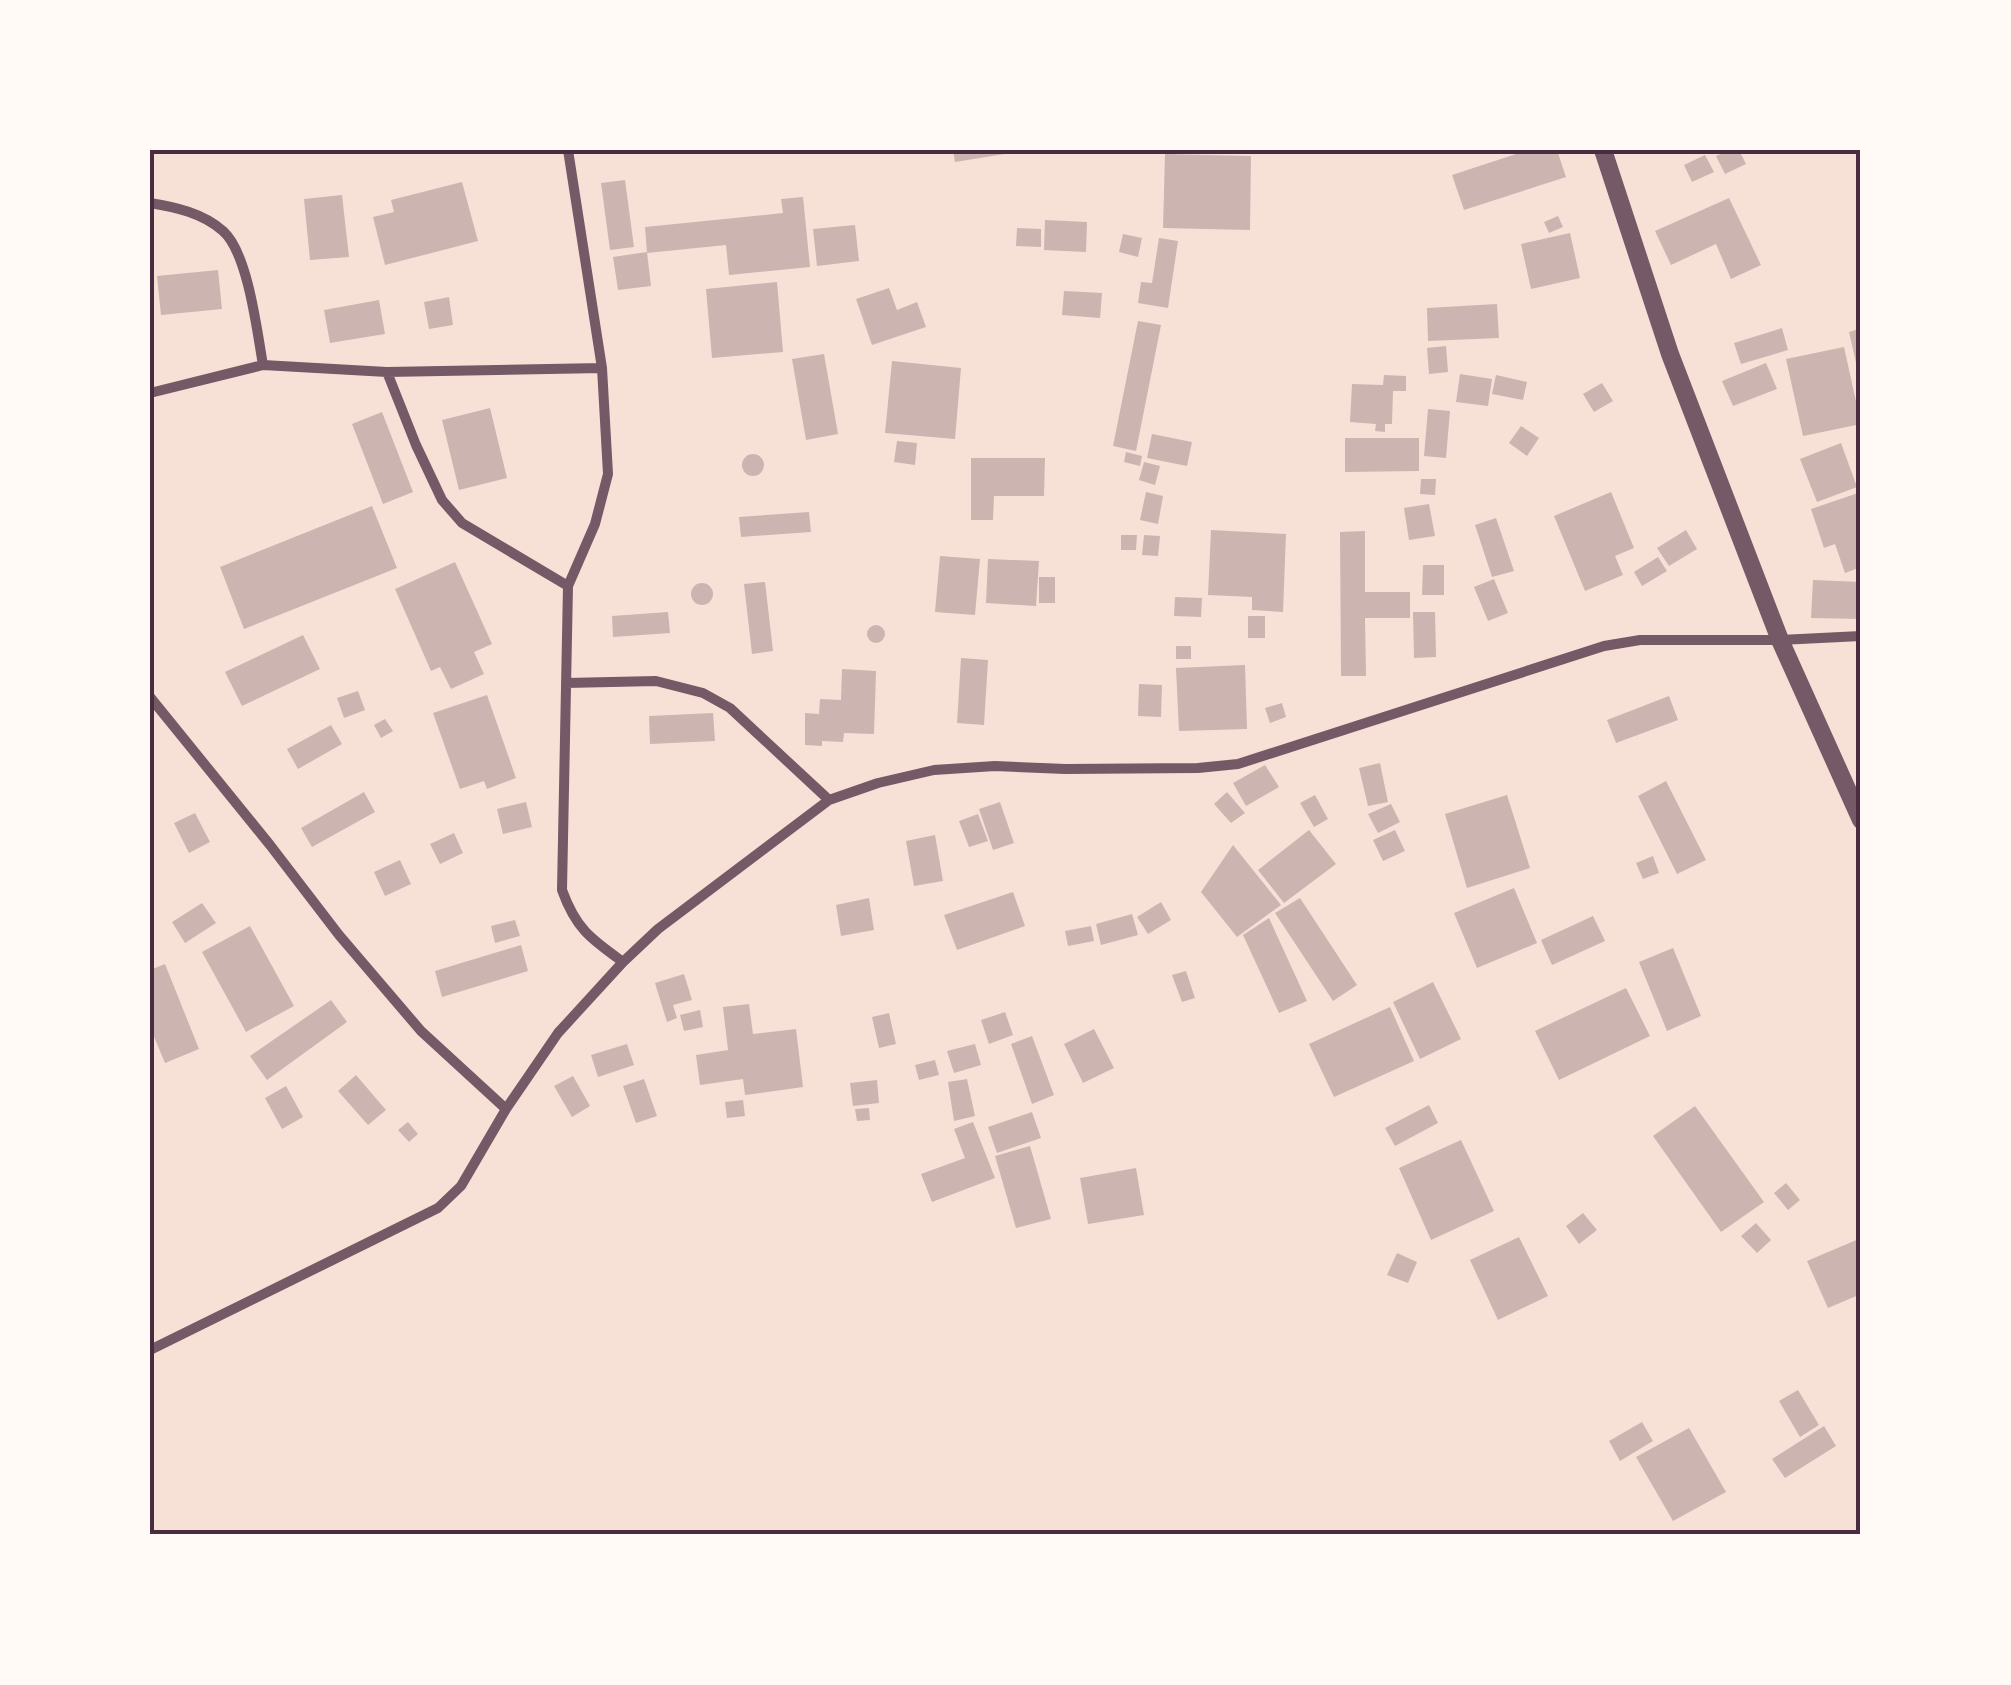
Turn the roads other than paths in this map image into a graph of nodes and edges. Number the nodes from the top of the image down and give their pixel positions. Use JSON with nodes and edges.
{"nodes":[{"id":1,"x":568,"y":150,"type":"edge"},
{"id":2,"x":1604,"y":150,"type":"edge"},
{"id":3,"x":150,"y":204,"type":"edge"},
{"id":4,"x":264,"y":365,"type":"junction"},
{"id":5,"x":602,"y":368,"type":"junction"},
{"id":6,"x":387,"y":372,"type":"junction"},
{"id":7,"x":150,"y":393,"type":"edge"},
{"id":8,"x":568,"y":586,"type":"junction"},
{"id":9,"x":1861,"y":636,"type":"edge"},
{"id":10,"x":1780,"y":640,"type":"junction"},
{"id":11,"x":566,"y":683,"type":"junction"},
{"id":12,"x":150,"y":697,"type":"edge"},
{"id":13,"x":829,"y":800,"type":"junction"},
{"id":14,"x":1861,"y":820,"type":"edge"},
{"id":15,"x":622,"y":962,"type":"junction"},
{"id":16,"x":506,"y":1109,"type":"junction"},
{"id":17,"x":150,"y":1350,"type":"edge"}],
"edges":[{"from":1,"to":5,"type":"street"},
{"from":2,"to":10,"type":"street"},
{"from":3,"to":4,"type":"street"},
{"from":4,"to":6,"type":"street"},
{"from":4,"to":7,"type":"street"},
{"from":5,"to":6,"type":"street"},
{"from":5,"to":8,"type":"street"},
{"from":6,"to":8,"type":"street"},
{"from":8,"to":11,"type":"street"},
{"from":9,"to":10,"type":"street"},
{"from":10,"to":13,"type":"street"},
{"from":10,"to":14,"type":"street"},
{"from":11,"to":13,"type":"street"},
{"from":11,"to":15,"type":"street"},
{"from":12,"to":16,"type":"street"},
{"from":13,"to":15,"type":"street"},
{"from":15,"to":16,"type":"street"},
{"from":16,"to":17,"type":"street"}]}
